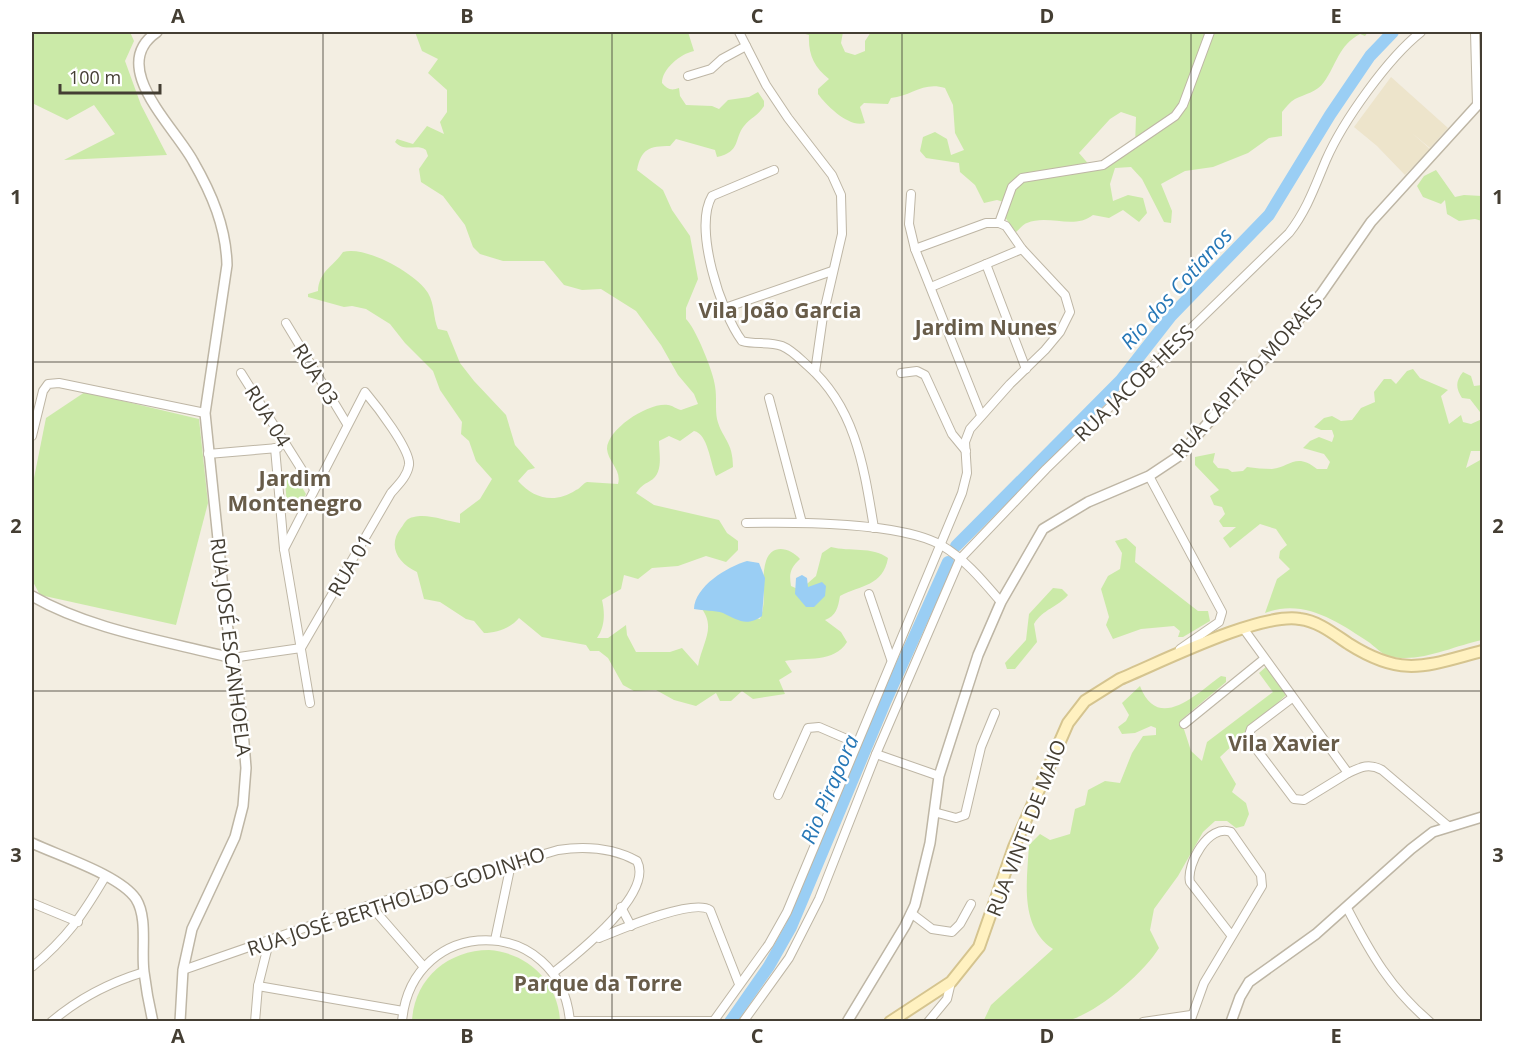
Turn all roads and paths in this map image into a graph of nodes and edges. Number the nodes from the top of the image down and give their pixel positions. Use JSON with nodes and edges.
{"nodes":[{"id":1,"x":157,"y":32,"type":"edge"},
{"id":2,"x":739,"y":32,"type":"edge"},
{"id":3,"x":1210,"y":32,"type":"edge"},
{"id":4,"x":1421,"y":32,"type":"edge"},
{"id":5,"x":1475,"y":32,"type":"edge"},
{"id":6,"x":746,"y":46,"type":"junction"},
{"id":7,"x":688,"y":76,"type":"dead end"},
{"id":8,"x":1480,"y":103,"type":"edge"},
{"id":9,"x":774,"y":170,"type":"dead end"},
{"id":10,"x":910,"y":194,"type":"dead end"},
{"id":11,"x":999,"y":223,"type":"junction"},
{"id":12,"x":915,"y":249,"type":"junction"},
{"id":13,"x":1022,"y":249,"type":"junction"},
{"id":14,"x":986,"y":264,"type":"junction"},
{"id":15,"x":832,"y":271,"type":"junction"},
{"id":16,"x":931,"y":287,"type":"junction"},
{"id":17,"x":725,"y":308,"type":"junction"},
{"id":18,"x":286,"y":323,"type":"dead end"},
{"id":19,"x":1026,"y":369,"type":"junction"},
{"id":20,"x":815,"y":372,"type":"junction"},
{"id":21,"x":241,"y":373,"type":"dead end"},
{"id":22,"x":901,"y":373,"type":"dead end"},
{"id":23,"x":769,"y":398,"type":"dead end"},
{"id":24,"x":205,"y":413,"type":"junction"},
{"id":25,"x":981,"y":415,"type":"junction"},
{"id":26,"x":347,"y":424,"type":"junction"},
{"id":27,"x":32,"y":436,"type":"edge"},
{"id":28,"x":287,"y":447,"type":"junction"},
{"id":29,"x":275,"y":448,"type":"junction"},
{"id":30,"x":967,"y":452,"type":"junction"},
{"id":31,"x":208,"y":454,"type":"junction"},
{"id":32,"x":1149,"y":476,"type":"junction"},
{"id":33,"x":314,"y":489,"type":"junction"},
{"id":34,"x":746,"y":523,"type":"dead end"},
{"id":35,"x":802,"y":524,"type":"junction"},
{"id":36,"x":874,"y":528,"type":"junction"},
{"id":37,"x":940,"y":544,"type":"junction"},
{"id":38,"x":284,"y":549,"type":"junction"},
{"id":39,"x":960,"y":559,"type":"junction"},
{"id":40,"x":869,"y":594,"type":"dead end"},
{"id":41,"x":32,"y":596,"type":"edge"},
{"id":42,"x":1001,"y":602,"type":"junction"},
{"id":43,"x":1243,"y":628,"type":"junction"},
{"id":44,"x":301,"y":648,"type":"junction"},
{"id":45,"x":1482,"y":651,"type":"edge"},
{"id":46,"x":232,"y":658,"type":"junction"},
{"id":47,"x":891,"y":658,"type":"junction"},
{"id":48,"x":1264,"y":659,"type":"junction"},
{"id":49,"x":1158,"y":663,"type":"junction"},
{"id":50,"x":1292,"y":698,"type":"junction"},
{"id":51,"x":310,"y":703,"type":"dead end"},
{"id":52,"x":995,"y":713,"type":"dead end"},
{"id":53,"x":1184,"y":724,"type":"dead end"},
{"id":54,"x":856,"y":743,"type":"junction"},
{"id":55,"x":876,"y":754,"type":"junction"},
{"id":56,"x":1348,"y":772,"type":"junction"},
{"id":57,"x":939,"y":776,"type":"junction"},
{"id":58,"x":778,"y":795,"type":"dead end"},
{"id":59,"x":934,"y":812,"type":"junction"},
{"id":60,"x":1482,"y":817,"type":"edge"},
{"id":61,"x":1448,"y":826,"type":"junction"},
{"id":62,"x":32,"y":843,"type":"edge"},
{"id":63,"x":511,"y":864,"type":"junction"},
{"id":64,"x":105,"y":876,"type":"junction"},
{"id":65,"x":32,"y":903,"type":"edge"},
{"id":66,"x":971,"y":904,"type":"dead end"},
{"id":67,"x":370,"y":905,"type":"junction"},
{"id":68,"x":621,"y":907,"type":"junction"},
{"id":69,"x":1347,"y":908,"type":"junction"},
{"id":70,"x":911,"y":913,"type":"junction"},
{"id":71,"x":78,"y":922,"type":"junction"},
{"id":72,"x":631,"y":926,"type":"junction"},
{"id":73,"x":1231,"y":935,"type":"junction"},
{"id":74,"x":597,"y":938,"type":"junction"},
{"id":75,"x":495,"y":940,"type":"junction"},
{"id":76,"x":269,"y":942,"type":"junction"},
{"id":77,"x":35,"y":960,"type":"edge"},
{"id":78,"x":32,"y":967,"type":"edge"},
{"id":79,"x":424,"y":967,"type":"junction"},
{"id":80,"x":183,"y":970,"type":"junction"},
{"id":81,"x":144,"y":972,"type":"junction"},
{"id":82,"x":553,"y":972,"type":"junction"},
{"id":83,"x":951,"y":982,"type":"junction"},
{"id":84,"x":739,"y":984,"type":"junction"},
{"id":85,"x":258,"y":986,"type":"junction"},
{"id":86,"x":403,"y":1011,"type":"junction"},
{"id":87,"x":1191,"y":1018,"type":"edge"},
{"id":88,"x":570,"y":1021,"type":"edge"},
{"id":89,"x":713,"y":1021,"type":"edge"},
{"id":90,"x":51,"y":1022,"type":"edge"},
{"id":91,"x":153,"y":1022,"type":"edge"},
{"id":92,"x":180,"y":1022,"type":"edge"},
{"id":93,"x":255,"y":1022,"type":"edge"},
{"id":94,"x":402,"y":1022,"type":"edge"},
{"id":95,"x":743,"y":1022,"type":"edge"},
{"id":96,"x":847,"y":1022,"type":"edge"},
{"id":97,"x":890,"y":1022,"type":"edge"},
{"id":98,"x":928,"y":1022,"type":"edge"},
{"id":99,"x":1143,"y":1022,"type":"edge"},
{"id":100,"x":1231,"y":1022,"type":"edge"},
{"id":101,"x":1430,"y":1022,"type":"edge"}],
"edges":[{"from":1,"to":24,"type":"street","name":"RUA JOSÉ ESCANHOELA"},
{"from":2,"to":6,"type":"street"},
{"from":3,"to":11,"type":"street"},
{"from":4,"to":39,"type":"street","name":"RUA JACOB HESS"},
{"from":5,"to":8,"type":"street"},
{"from":6,"to":7,"type":"street"},
{"from":6,"to":15,"type":"street"},
{"from":8,"to":32,"type":"street","name":"RUA CAPITÃO MORAES"},
{"from":9,"to":17,"type":"street"},
{"from":10,"to":12,"type":"street"},
{"from":11,"to":12,"type":"street"},
{"from":11,"to":13,"type":"street"},
{"from":12,"to":16,"type":"street"},
{"from":13,"to":14,"type":"street"},
{"from":13,"to":19,"type":"street"},
{"from":14,"to":16,"type":"street"},
{"from":14,"to":19,"type":"street"},
{"from":15,"to":17,"type":"street"},
{"from":15,"to":20,"type":"street"},
{"from":16,"to":25,"type":"street"},
{"from":17,"to":20,"type":"street"},
{"from":18,"to":26,"type":"street","name":"RUA 03"},
{"from":19,"to":25,"type":"street"},
{"from":20,"to":36,"type":"street"},
{"from":21,"to":28,"type":"street","name":"RUA 04"},
{"from":22,"to":30,"type":"street"},
{"from":23,"to":35,"type":"street"},
{"from":24,"to":27,"type":"street"},
{"from":24,"to":31,"type":"street","name":"RUA JOSÉ ESCANHOELA"},
{"from":25,"to":30,"type":"street"},
{"from":26,"to":33,"type":"street"},
{"from":26,"to":44,"type":"street","name":"RUA 01"},
{"from":28,"to":29,"type":"street"},
{"from":28,"to":33,"type":"street","name":"RUA 04"},
{"from":29,"to":31,"type":"street"},
{"from":29,"to":38,"type":"street"},
{"from":30,"to":37,"type":"street"},
{"from":31,"to":46,"type":"street","name":"RUA JOSÉ ESCANHOELA"},
{"from":32,"to":42,"type":"street","name":"RUA CAPITÃO MORAES"},
{"from":32,"to":49,"type":"street"},
{"from":33,"to":38,"type":"street"},
{"from":34,"to":35,"type":"street"},
{"from":35,"to":36,"type":"street"},
{"from":36,"to":37,"type":"street"},
{"from":37,"to":39,"type":"street"},
{"from":37,"to":47,"type":"street"},
{"from":38,"to":44,"type":"street"},
{"from":39,"to":42,"type":"street"},
{"from":39,"to":55,"type":"street","name":"RUA JACOB HESS"},
{"from":40,"to":47,"type":"street"},
{"from":41,"to":46,"type":"street"},
{"from":42,"to":57,"type":"street","name":"RUA CAPITÃO MORAES"},
{"from":43,"to":45,"type":"main road","name":"RUA VINTE DE MAIO"},
{"from":43,"to":48,"type":"street"},
{"from":43,"to":49,"type":"main road","name":"RUA VINTE DE MAIO"},
{"from":44,"to":46,"type":"street"},
{"from":44,"to":51,"type":"street"},
{"from":46,"to":80,"type":"street","name":"RUA JOSÉ ESCANHOELA"},
{"from":47,"to":54,"type":"street"},
{"from":48,"to":50,"type":"street"},
{"from":48,"to":53,"type":"street"},
{"from":49,"to":83,"type":"main road","name":"RUA VINTE DE MAIO"},
{"from":50,"to":56,"type":"street"},
{"from":50,"to":56,"type":"street"},
{"from":52,"to":59,"type":"street"},
{"from":54,"to":58,"type":"street"},
{"from":54,"to":84,"type":"street"},
{"from":55,"to":57,"type":"street"},
{"from":55,"to":95,"type":"street","name":"RUA JACOB HESS"},
{"from":56,"to":61,"type":"street"},
{"from":57,"to":59,"type":"street","name":"RUA CAPITÃO MORAES"},
{"from":59,"to":70,"type":"street","name":"RUA CAPITÃO MORAES"},
{"from":60,"to":61,"type":"street"},
{"from":61,"to":69,"type":"street"},
{"from":62,"to":64,"type":"street"},
{"from":63,"to":67,"type":"street","name":"RUA JOSÉ BERTHOLDO GODINHO"},
{"from":63,"to":68,"type":"street","name":"RUA JOSÉ BERTHOLDO GODINHO"},
{"from":63,"to":75,"type":"street"},
{"from":64,"to":71,"type":"street"},
{"from":64,"to":81,"type":"street"},
{"from":65,"to":71,"type":"street"},
{"from":66,"to":70,"type":"street"},
{"from":67,"to":76,"type":"street","name":"RUA JOSÉ BERTHOLDO GODINHO"},
{"from":67,"to":79,"type":"street"},
{"from":68,"to":72,"type":"street"},
{"from":68,"to":74,"type":"street"},
{"from":69,"to":100,"type":"street"},
{"from":69,"to":101,"type":"street"},
{"from":70,"to":96,"type":"street","name":"RUA CAPITÃO MORAES"},
{"from":71,"to":77,"type":"street"},
{"from":72,"to":74,"type":"street"},
{"from":72,"to":84,"type":"street"},
{"from":73,"to":73,"type":"street"},
{"from":73,"to":87,"type":"street"},
{"from":74,"to":82,"type":"street"},
{"from":75,"to":79,"type":"street"},
{"from":75,"to":82,"type":"street"},
{"from":76,"to":80,"type":"street","name":"RUA JOSÉ BERTHOLDO GODINHO"},
{"from":76,"to":85,"type":"street"},
{"from":77,"to":78,"type":"street"},
{"from":79,"to":86,"type":"street"},
{"from":80,"to":92,"type":"street","name":"RUA JOSÉ ESCANHOELA"},
{"from":81,"to":90,"type":"street"},
{"from":81,"to":91,"type":"street"},
{"from":82,"to":88,"type":"street"},
{"from":83,"to":97,"type":"main road","name":"RUA VINTE DE MAIO"},
{"from":83,"to":98,"type":"street"},
{"from":84,"to":89,"type":"street"},
{"from":85,"to":86,"type":"street"},
{"from":85,"to":93,"type":"street"},
{"from":86,"to":94,"type":"street"},
{"from":87,"to":99,"type":"street"},
{"from":88,"to":89,"type":"street"}]}
